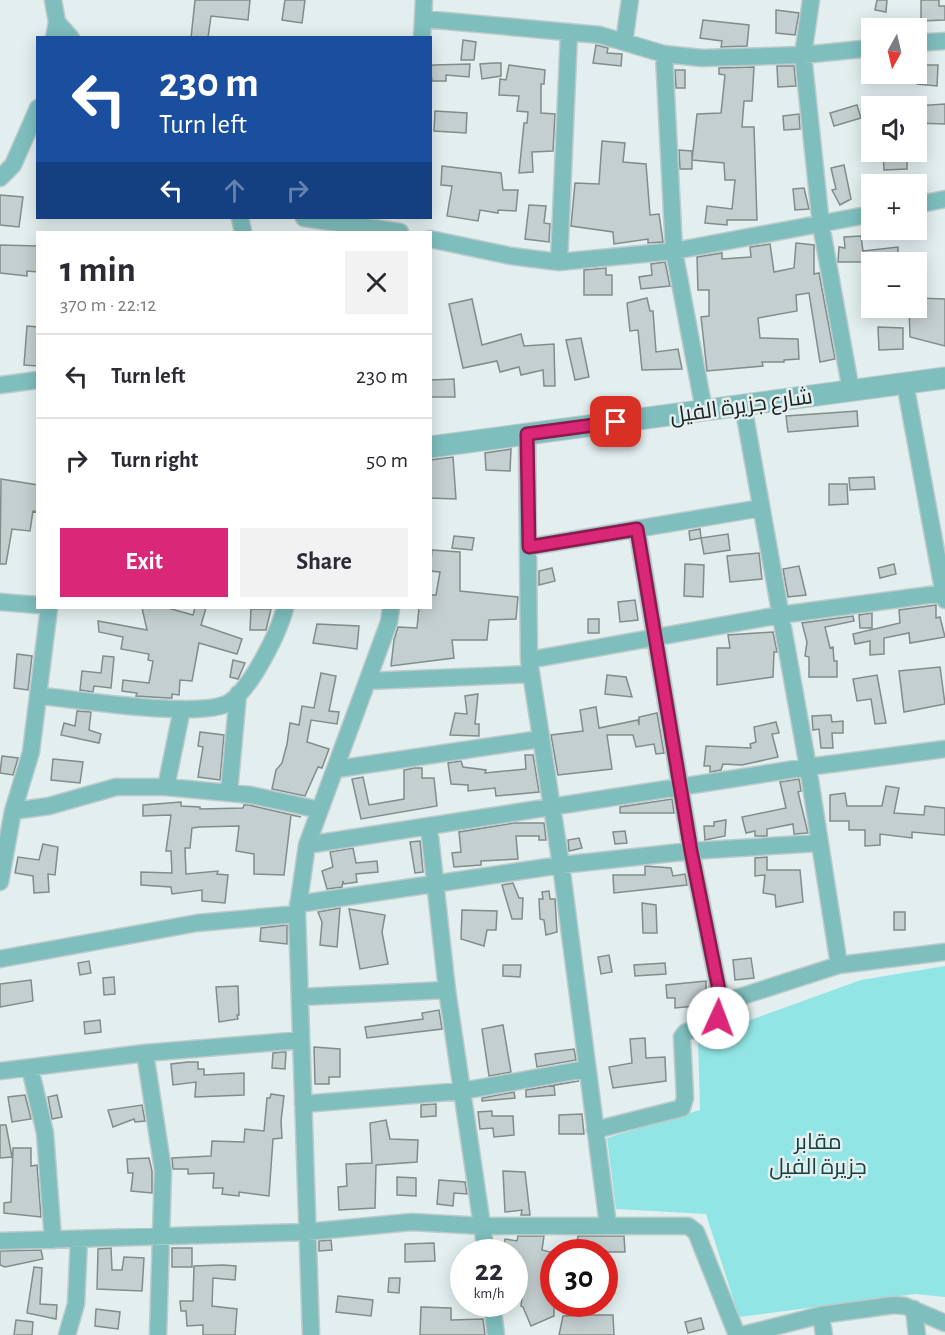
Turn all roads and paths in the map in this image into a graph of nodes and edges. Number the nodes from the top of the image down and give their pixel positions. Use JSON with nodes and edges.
{"nodes":[{"id":1,"x":53,"y":0,"type":"edge"},
{"id":2,"x":424,"y":0,"type":"edge"},
{"id":3,"x":630,"y":0,"type":"edge"},
{"id":4,"x":811,"y":0,"type":"edge"},
{"id":5,"x":424,"y":19,"type":"junction"},
{"id":6,"x":55,"y":30,"type":"edge"},
{"id":7,"x":569,"y":32,"type":"junction"},
{"id":8,"x":422,"y":36,"type":"edge"},
{"id":9,"x":945,"y":41,"type":"edge"},
{"id":10,"x":624,"y":42,"type":"junction"},
{"id":11,"x":927,"y":43,"type":"edge"},
{"id":12,"x":861,"y":49,"type":"edge"},
{"id":13,"x":664,"y":54,"type":"junction"},
{"id":14,"x":803,"y":55,"type":"junction"},
{"id":15,"x":36,"y":113,"type":"edge"},
{"id":16,"x":0,"y":178,"type":"edge"},
{"id":17,"x":945,"y":199,"type":"edge"},
{"id":18,"x":927,"y":203,"type":"edge"},
{"id":19,"x":861,"y":216,"type":"edge"},
{"id":20,"x":311,"y":219,"type":"edge"},
{"id":21,"x":821,"y":225,"type":"junction"},
{"id":22,"x":394,"y":231,"type":"edge"},
{"id":23,"x":432,"y":239,"type":"edge"},
{"id":24,"x":674,"y":251,"type":"junction"},
{"id":25,"x":560,"y":262,"type":"junction"},
{"id":26,"x":945,"y":378,"type":"edge"},
{"id":27,"x":36,"y":380,"type":"edge"},
{"id":28,"x":905,"y":383,"type":"junction"},
{"id":29,"x":0,"y":385,"type":"edge"},
{"id":30,"x":851,"y":391,"type":"junction"},
{"id":31,"x":743,"y":405,"type":"junction"},
{"id":32,"x":704,"y":410,"type":"junction"},
{"id":33,"x":527,"y":434,"type":"junction"},
{"id":34,"x":432,"y":447,"type":"edge"},
{"id":35,"x":761,"y":508,"type":"junction"},
{"id":36,"x":637,"y":529,"type":"junction"},
{"id":37,"x":529,"y":547,"type":"junction"},
{"id":38,"x":944,"y":596,"type":"edge"},
{"id":39,"x":0,"y":602,"type":"edge"},
{"id":40,"x":36,"y":605,"type":"edge"},
{"id":41,"x":49,"y":609,"type":"edge"},
{"id":42,"x":285,"y":609,"type":"edge"},
{"id":43,"x":391,"y":609,"type":"edge"},
{"id":44,"x":780,"y":615,"type":"junction"},
{"id":45,"x":656,"y":636,"type":"junction"},
{"id":46,"x":530,"y":667,"type":"junction"},
{"id":47,"x":368,"y":681,"type":"junction"},
{"id":48,"x":238,"y":694,"type":"junction"},
{"id":49,"x":40,"y":696,"type":"junction"},
{"id":50,"x":182,"y":709,"type":"junction"},
{"id":51,"x":540,"y":740,"type":"junction"},
{"id":52,"x":945,"y":749,"type":"edge"},
{"id":53,"x":808,"y":766,"type":"junction"},
{"id":54,"x":337,"y":769,"type":"junction"},
{"id":55,"x":166,"y":787,"type":"junction"},
{"id":56,"x":681,"y":787,"type":"junction"},
{"id":57,"x":229,"y":792,"type":"junction"},
{"id":58,"x":550,"y":808,"type":"junction"},
{"id":59,"x":320,"y":810,"type":"junction"},
{"id":60,"x":13,"y":811,"type":"junction"},
{"id":61,"x":429,"y":827,"type":"junction"},
{"id":62,"x":819,"y":843,"type":"junction"},
{"id":63,"x":307,"y":846,"type":"junction"},
{"id":64,"x":691,"y":851,"type":"junction"},
{"id":65,"x":561,"y":865,"type":"junction"},
{"id":66,"x":0,"y":882,"type":"edge"},
{"id":67,"x":435,"y":884,"type":"junction"},
{"id":68,"x":298,"y":909,"type":"junction"},
{"id":69,"x":945,"y":952,"type":"edge"},
{"id":70,"x":0,"y":960,"type":"edge"},
{"id":71,"x":838,"y":965,"type":"junction"},
{"id":72,"x":447,"y":990,"type":"junction"},
{"id":73,"x":300,"y":997,"type":"junction"},
{"id":74,"x":722,"y":1005,"type":"junction"},
{"id":75,"x":301,"y":1040,"type":"junction"},
{"id":76,"x":145,"y":1053,"type":"junction"},
{"id":77,"x":30,"y":1068,"type":"junction"},
{"id":78,"x":586,"y":1069,"type":"junction"},
{"id":79,"x":0,"y":1071,"type":"edge"},
{"id":80,"x":462,"y":1091,"type":"junction"},
{"id":81,"x":303,"y":1104,"type":"junction"},
{"id":82,"x":595,"y":1130,"type":"junction"},
{"id":83,"x":608,"y":1225,"type":"junction"},
{"id":84,"x":483,"y":1226,"type":"junction"},
{"id":85,"x":307,"y":1232,"type":"junction"},
{"id":86,"x":160,"y":1237,"type":"junction"},
{"id":87,"x":79,"y":1239,"type":"junction"},
{"id":88,"x":484,"y":1239,"type":"edge"},
{"id":89,"x":53,"y":1240,"type":"junction"},
{"id":90,"x":0,"y":1241,"type":"edge"},
{"id":91,"x":914,"y":1309,"type":"junction"},
{"id":92,"x":821,"y":1315,"type":"junction"},
{"id":93,"x":494,"y":1317,"type":"edge"},
{"id":94,"x":945,"y":1323,"type":"edge"},
{"id":95,"x":67,"y":1335,"type":"edge"},
{"id":96,"x":158,"y":1335,"type":"edge"},
{"id":97,"x":311,"y":1335,"type":"edge"},
{"id":98,"x":496,"y":1335,"type":"edge"},
{"id":99,"x":737,"y":1335,"type":"edge"},
{"id":100,"x":742,"y":1335,"type":"edge"},
{"id":101,"x":824,"y":1335,"type":"edge"},
{"id":102,"x":917,"y":1335,"type":"edge"}],
"edges":[{"from":1,"to":6,"type":"street"},
{"from":2,"to":5,"type":"street"},
{"from":3,"to":10,"type":"street"},
{"from":4,"to":14,"type":"street"},
{"from":5,"to":7,"type":"street"},
{"from":5,"to":8,"type":"street"},
{"from":7,"to":10,"type":"street"},
{"from":7,"to":25,"type":"street"},
{"from":9,"to":11,"type":"street"},
{"from":10,"to":13,"type":"street"},
{"from":12,"to":14,"type":"street"},
{"from":13,"to":14,"type":"street"},
{"from":13,"to":24,"type":"street"},
{"from":14,"to":21,"type":"street"},
{"from":15,"to":16,"type":"street"},
{"from":17,"to":18,"type":"street"},
{"from":19,"to":21,"type":"street"},
{"from":20,"to":22,"type":"street"},
{"from":21,"to":24,"type":"street"},
{"from":21,"to":30,"type":"street"},
{"from":23,"to":25,"type":"street"},
{"from":24,"to":25,"type":"street"},
{"from":24,"to":32,"type":"street"},
{"from":26,"to":28,"type":"street","name":"شارع جزيرة الفيل"},
{"from":27,"to":29,"type":"street"},
{"from":28,"to":30,"type":"street","name":"شارع جزيرة الفيل"},
{"from":28,"to":38,"type":"street"},
{"from":30,"to":31,"type":"street","name":"شارع جزيرة الفيل"},
{"from":31,"to":32,"type":"street","name":"شارع جزيرة الفيل"},
{"from":31,"to":35,"type":"street"},
{"from":32,"to":33,"type":"street","name":"شارع جزيرة الفيل"},
{"from":33,"to":34,"type":"street","name":"شارع جزيرة الفيل"},
{"from":33,"to":37,"type":"street"},
{"from":35,"to":36,"type":"street"},
{"from":35,"to":44,"type":"street"},
{"from":36,"to":37,"type":"street"},
{"from":36,"to":45,"type":"street"},
{"from":37,"to":46,"type":"street"},
{"from":38,"to":44,"type":"street"},
{"from":39,"to":40,"type":"street"},
{"from":41,"to":49,"type":"street"},
{"from":42,"to":48,"type":"street"},
{"from":43,"to":47,"type":"street"},
{"from":44,"to":45,"type":"street"},
{"from":44,"to":53,"type":"street"},
{"from":45,"to":46,"type":"street"},
{"from":45,"to":56,"type":"street"},
{"from":46,"to":47,"type":"street"},
{"from":46,"to":51,"type":"street"},
{"from":47,"to":54,"type":"street"},
{"from":48,"to":50,"type":"street"},
{"from":48,"to":57,"type":"street"},
{"from":49,"to":50,"type":"street"},
{"from":49,"to":60,"type":"street"},
{"from":50,"to":55,"type":"street"},
{"from":51,"to":54,"type":"street"},
{"from":51,"to":58,"type":"street"},
{"from":52,"to":53,"type":"street"},
{"from":53,"to":56,"type":"street"},
{"from":53,"to":62,"type":"street"},
{"from":54,"to":59,"type":"street"},
{"from":55,"to":57,"type":"street"},
{"from":55,"to":60,"type":"street"},
{"from":56,"to":58,"type":"street"},
{"from":56,"to":64,"type":"street"},
{"from":57,"to":59,"type":"street"},
{"from":58,"to":61,"type":"street"},
{"from":58,"to":65,"type":"street"},
{"from":59,"to":63,"type":"street"},
{"from":60,"to":66,"type":"street"},
{"from":61,"to":63,"type":"street"},
{"from":61,"to":67,"type":"street"},
{"from":62,"to":64,"type":"street"},
{"from":62,"to":71,"type":"street"},
{"from":63,"to":68,"type":"street"},
{"from":64,"to":65,"type":"street"},
{"from":64,"to":74,"type":"street"},
{"from":65,"to":67,"type":"street"},
{"from":65,"to":78,"type":"street"},
{"from":67,"to":68,"type":"street"},
{"from":67,"to":72,"type":"street"},
{"from":68,"to":70,"type":"street"},
{"from":68,"to":73,"type":"street"},
{"from":69,"to":71,"type":"street"},
{"from":71,"to":74,"type":"street"},
{"from":72,"to":73,"type":"street"},
{"from":72,"to":80,"type":"street"},
{"from":73,"to":75,"type":"street"},
{"from":74,"to":82,"type":"street"},
{"from":75,"to":76,"type":"street"},
{"from":75,"to":81,"type":"street"},
{"from":76,"to":77,"type":"street"},
{"from":76,"to":86,"type":"street"},
{"from":77,"to":79,"type":"street"},
{"from":77,"to":89,"type":"street"},
{"from":78,"to":80,"type":"street"},
{"from":78,"to":82,"type":"street"},
{"from":80,"to":81,"type":"street"},
{"from":80,"to":84,"type":"street"},
{"from":81,"to":85,"type":"street"},
{"from":82,"to":83,"type":"street"},
{"from":83,"to":84,"type":"street"},
{"from":83,"to":99,"type":"street"},
{"from":84,"to":85,"type":"street"},
{"from":84,"to":88,"type":"street"},
{"from":85,"to":86,"type":"street"},
{"from":85,"to":97,"type":"street"},
{"from":86,"to":87,"type":"street"},
{"from":86,"to":96,"type":"street"},
{"from":87,"to":89,"type":"street"},
{"from":87,"to":95,"type":"street"},
{"from":89,"to":90,"type":"street"},
{"from":91,"to":92,"type":"street"},
{"from":91,"to":94,"type":"street"},
{"from":91,"to":102,"type":"street"},
{"from":92,"to":100,"type":"street"},
{"from":92,"to":101,"type":"street"},
{"from":93,"to":98,"type":"street"}]}
